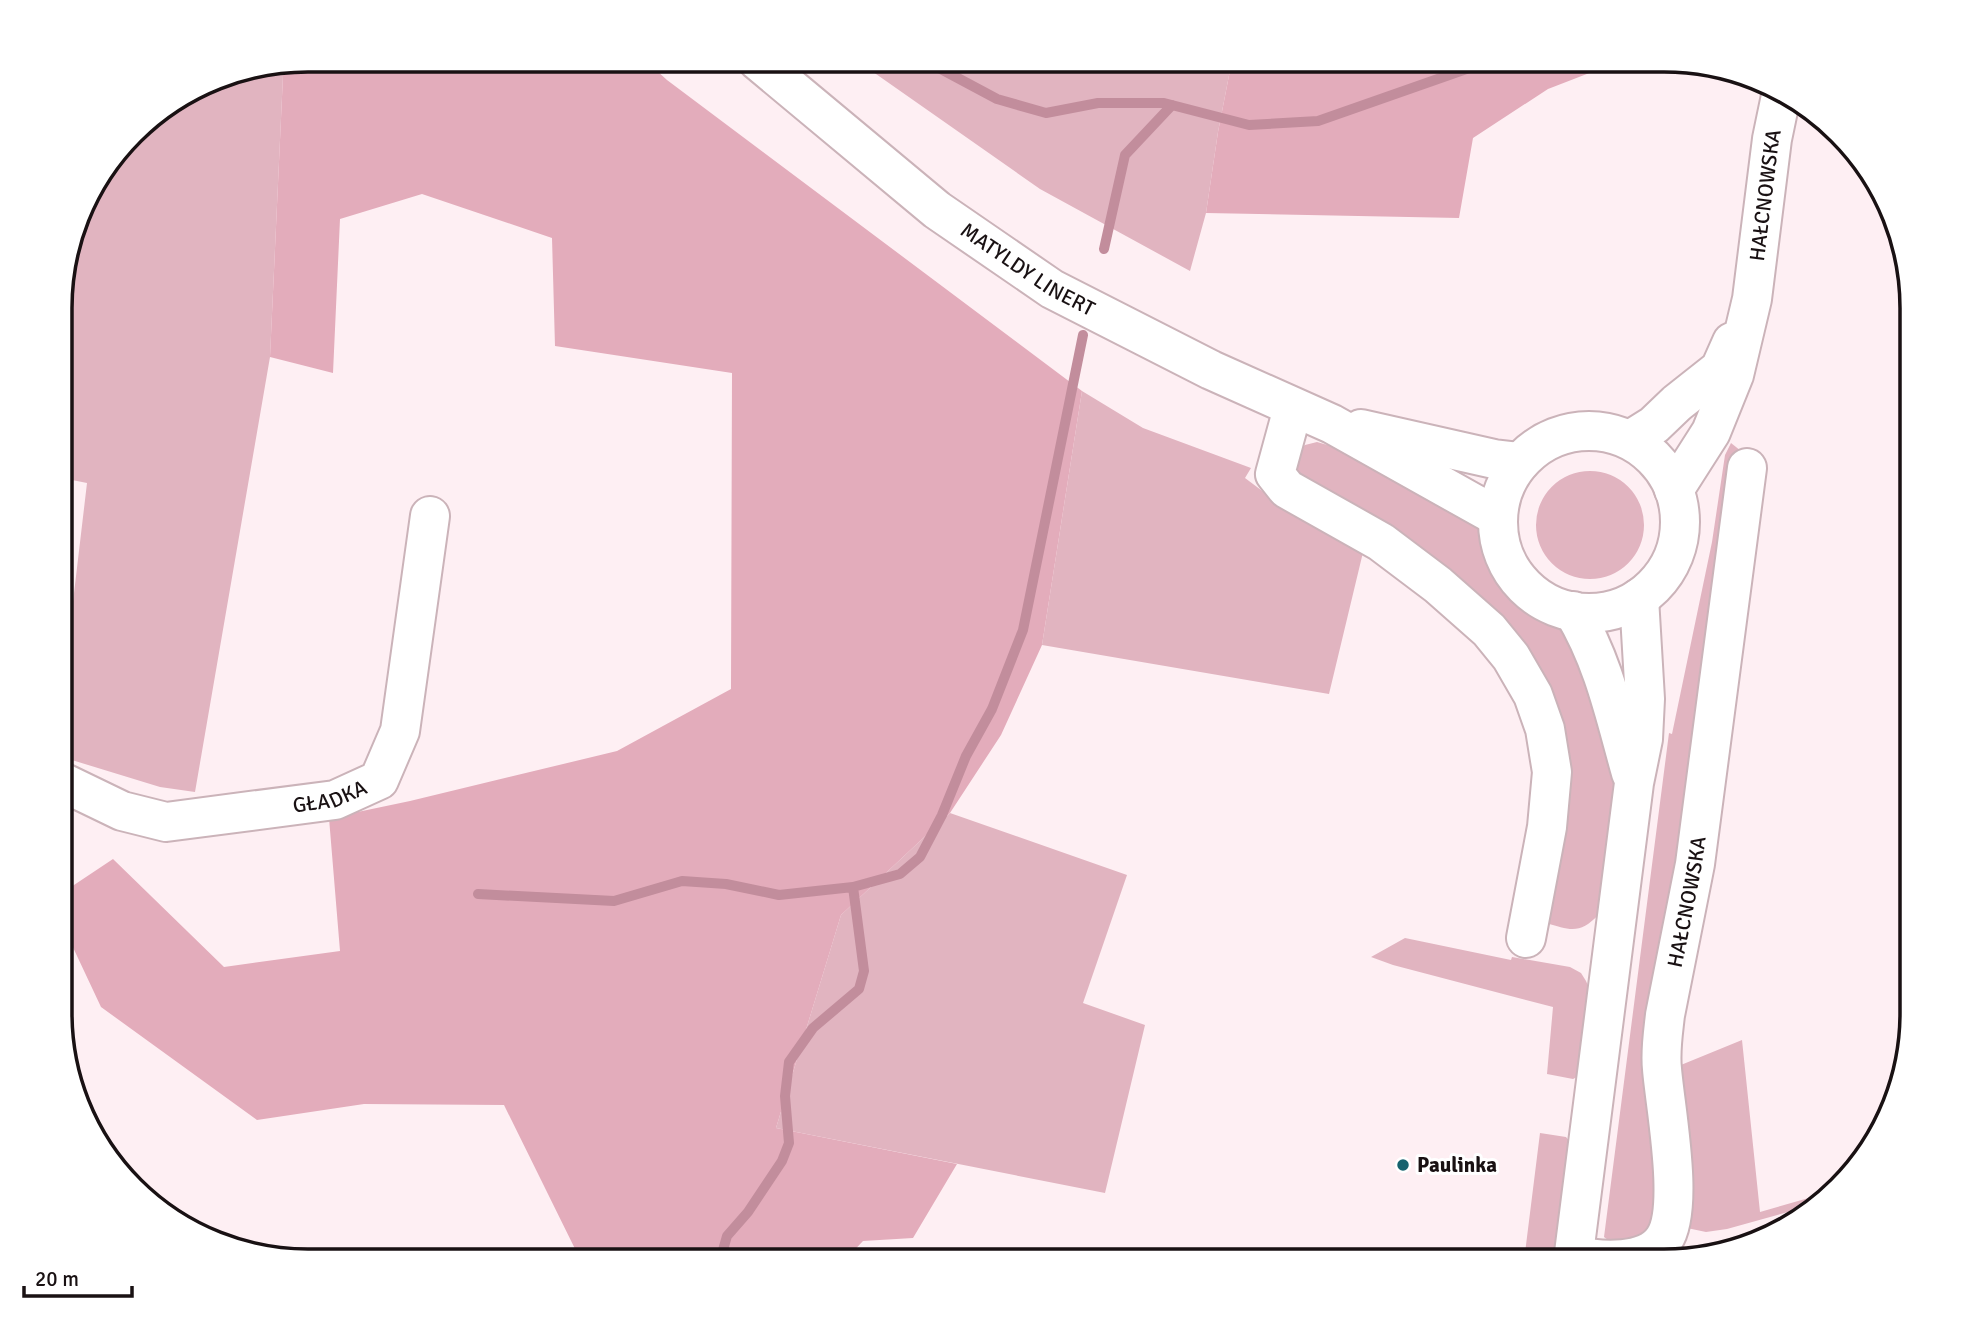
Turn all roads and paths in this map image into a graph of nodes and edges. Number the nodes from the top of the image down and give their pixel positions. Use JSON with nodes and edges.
{"nodes":[{"id":1,"x":771,"y":72,"type":"edge"},
{"id":2,"x":1780,"y":102,"type":"edge"},
{"id":3,"x":1752,"y":299,"type":"junction"},
{"id":4,"x":1293,"y":408,"type":"junction"},
{"id":5,"x":1332,"y":424,"type":"junction"},
{"id":6,"x":1630,"y":440,"type":"junction"},
{"id":7,"x":1520,"y":462,"type":"junction"},
{"id":8,"x":1747,"y":468,"type":"dead end"},
{"id":9,"x":1674,"y":489,"type":"junction"},
{"id":10,"x":430,"y":516,"type":"dead end"},
{"id":11,"x":1498,"y":517,"type":"junction"},
{"id":12,"x":1639,"y":598,"type":"junction"},
{"id":13,"x":1573,"y":611,"type":"junction"},
{"id":14,"x":1634,"y":783,"type":"junction"},
{"id":15,"x":72,"y":787,"type":"edge"},
{"id":16,"x":1526,"y":938,"type":"dead end"},
{"id":17,"x":1575,"y":1249,"type":"edge"},
{"id":18,"x":1652,"y":1249,"type":"edge"}],
"edges":[{"from":1,"to":4,"type":"street","name":"MATYLDY LINERT"},
{"from":2,"to":3,"type":"street","name":"HAŁCNOWSKA"},
{"from":3,"to":6,"type":"street","name":"HAŁCNOWSKA"},
{"from":3,"to":9,"type":"street","name":"HAŁCNOWSKA"},
{"from":4,"to":5,"type":"street","name":"MATYLDY LINERT"},
{"from":4,"to":16,"type":"street"},
{"from":5,"to":7,"type":"street","name":"MATYLDY LINERT"},
{"from":5,"to":11,"type":"street","name":"MATYLDY LINERT"},
{"from":6,"to":7,"type":"street"},
{"from":6,"to":9,"type":"street"},
{"from":7,"to":11,"type":"street"},
{"from":8,"to":18,"type":"street","name":"HAŁCNOWSKA"},
{"from":9,"to":12,"type":"street"},
{"from":10,"to":15,"type":"street","name":"GŁADKA"},
{"from":11,"to":13,"type":"street"},
{"from":12,"to":13,"type":"street"},
{"from":12,"to":14,"type":"street","name":"HAŁCNOWSKA"},
{"from":13,"to":14,"type":"street","name":"HAŁCNOWSKA"},
{"from":14,"to":17,"type":"street","name":"HAŁCNOWSKA"}]}
